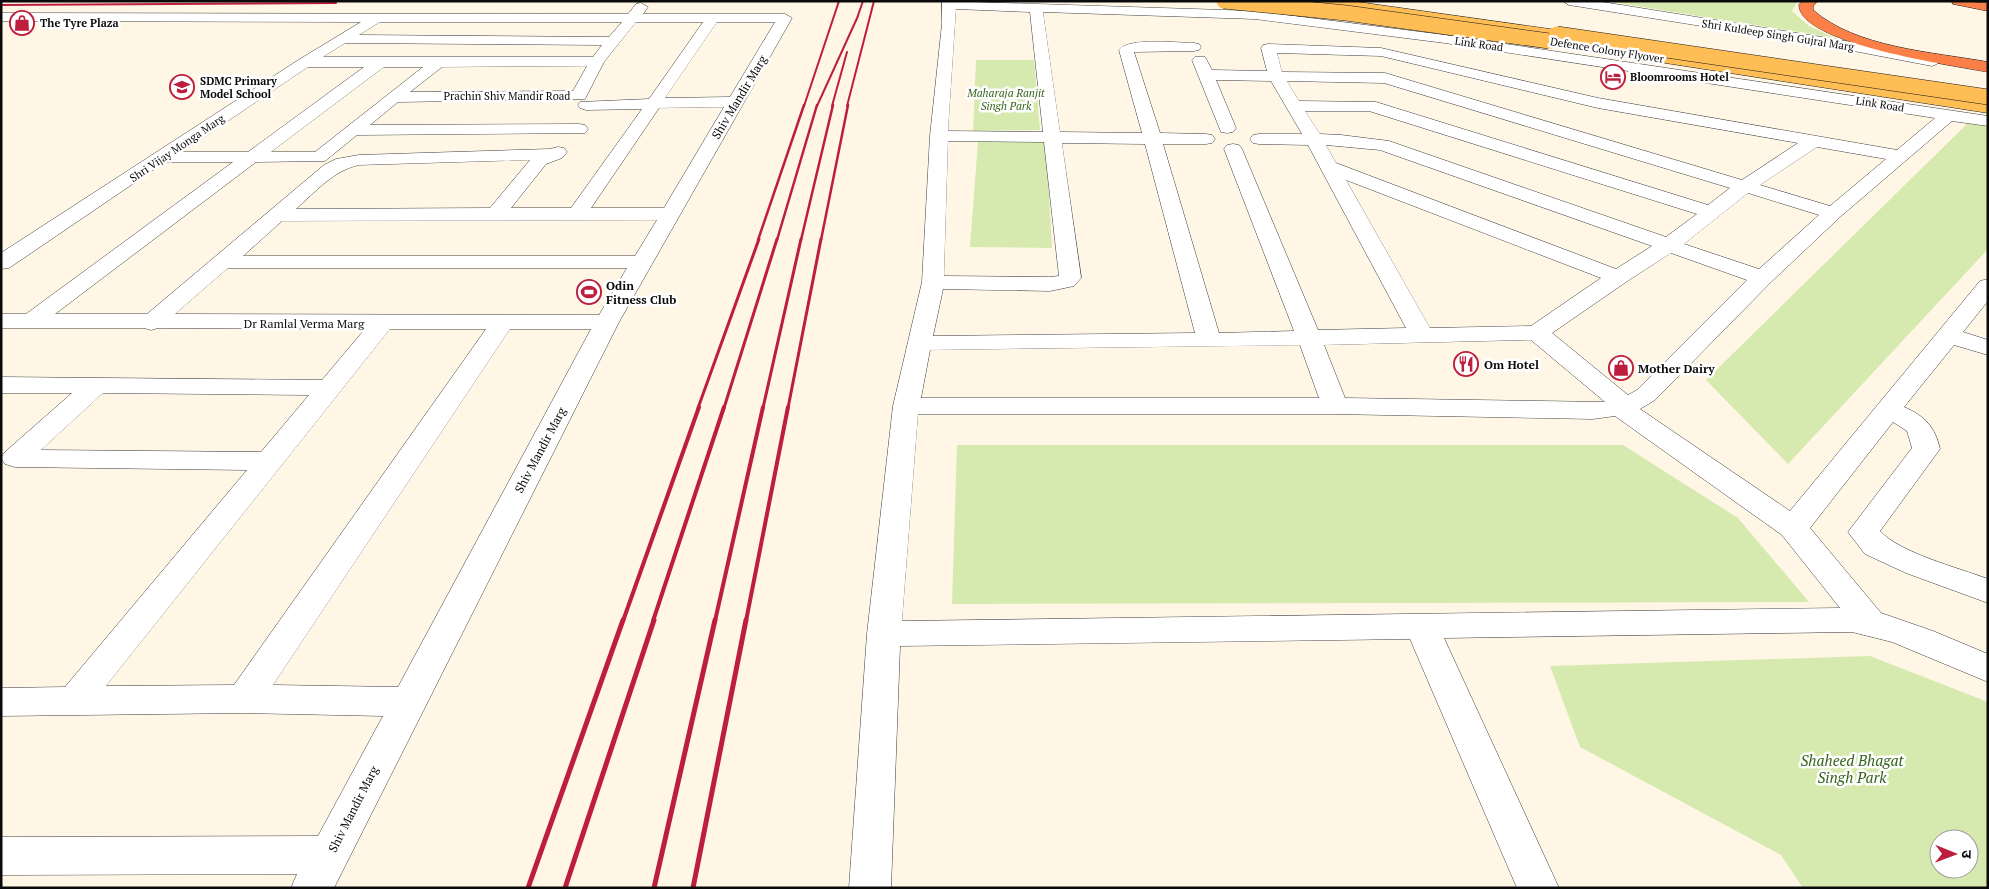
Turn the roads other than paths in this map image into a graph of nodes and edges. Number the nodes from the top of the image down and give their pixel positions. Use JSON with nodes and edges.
{"nodes":[{"id":1,"x":1224,"y":1,"type":"edge"},
{"id":2,"x":1321,"y":1,"type":"edge"},
{"id":3,"x":1569,"y":1,"type":"edge"},
{"id":4,"x":1812,"y":1,"type":"edge"},
{"id":5,"x":1958,"y":1,"type":"edge"},
{"id":6,"x":948,"y":3,"type":"edge"},
{"id":7,"x":968,"y":3,"type":"edge"},
{"id":8,"x":1988,"y":7,"type":"edge"},
{"id":9,"x":1036,"y":8,"type":"junction"},
{"id":10,"x":640,"y":9,"type":"edge"},
{"id":11,"x":1179,"y":12,"type":"junction"},
{"id":12,"x":711,"y":13,"type":"junction"},
{"id":13,"x":1,"y":17,"type":"edge"},
{"id":14,"x":378,"y":17,"type":"junction"},
{"id":15,"x":46,"y":18,"type":"junction"},
{"id":16,"x":1258,"y":25,"type":"dead end"},
{"id":17,"x":16,"y":31,"type":"dead end"},
{"id":18,"x":1408,"y":35,"type":"junction"},
{"id":19,"x":343,"y":38,"type":"junction"},
{"id":20,"x":398,"y":39,"type":"junction"},
{"id":21,"x":614,"y":41,"type":"junction"},
{"id":22,"x":1194,"y":47,"type":"junction"},
{"id":23,"x":1268,"y":48,"type":"junction"},
{"id":24,"x":1381,"y":52,"type":"junction"},
{"id":25,"x":597,"y":61,"type":"junction"},
{"id":26,"x":305,"y":62,"type":"junction"},
{"id":27,"x":374,"y":62,"type":"junction"},
{"id":28,"x":438,"y":62,"type":"junction"},
{"id":29,"x":1988,"y":68,"type":"edge"},
{"id":30,"x":1206,"y":75,"type":"junction"},
{"id":31,"x":1276,"y":76,"type":"junction"},
{"id":32,"x":1385,"y":78,"type":"junction"},
{"id":33,"x":394,"y":97,"type":"junction"},
{"id":34,"x":1988,"y":97,"type":"edge"},
{"id":35,"x":582,"y":100,"type":"junction"},
{"id":36,"x":736,"y":102,"type":"junction"},
{"id":37,"x":654,"y":103,"type":"junction"},
{"id":38,"x":1294,"y":106,"type":"junction"},
{"id":39,"x":1988,"y":108,"type":"edge"},
{"id":40,"x":1949,"y":115,"type":"junction"},
{"id":41,"x":1988,"y":121,"type":"edge"},
{"id":42,"x":579,"y":128,"type":"junction"},
{"id":43,"x":353,"y":130,"type":"junction"},
{"id":44,"x":1241,"y":135,"type":"junction"},
{"id":45,"x":939,"y":136,"type":"junction"},
{"id":46,"x":1052,"y":138,"type":"junction"},
{"id":47,"x":1153,"y":139,"type":"junction"},
{"id":48,"x":1314,"y":139,"type":"junction"},
{"id":49,"x":1814,"y":141,"type":"junction"},
{"id":50,"x":556,"y":154,"type":"junction"},
{"id":51,"x":1900,"y":156,"type":"junction"},
{"id":52,"x":164,"y":157,"type":"junction"},
{"id":53,"x":253,"y":158,"type":"junction"},
{"id":54,"x":1330,"y":167,"type":"junction"},
{"id":55,"x":1744,"y":186,"type":"junction"},
{"id":56,"x":1711,"y":212,"type":"junction"},
{"id":57,"x":1833,"y":213,"type":"junction"},
{"id":58,"x":577,"y":214,"type":"junction"},
{"id":59,"x":670,"y":214,"type":"junction"},
{"id":60,"x":276,"y":215,"type":"junction"},
{"id":61,"x":495,"y":215,"type":"junction"},
{"id":62,"x":1669,"y":245,"type":"junction"},
{"id":63,"x":222,"y":262,"type":"junction"},
{"id":64,"x":641,"y":262,"type":"junction"},
{"id":65,"x":1,"y":263,"type":"edge"},
{"id":66,"x":1618,"y":277,"type":"junction"},
{"id":67,"x":1762,"y":278,"type":"junction"},
{"id":68,"x":933,"y":282,"type":"junction"},
{"id":69,"x":1988,"y":286,"type":"edge"},
{"id":70,"x":1,"y":322,"type":"edge"},
{"id":71,"x":30,"y":322,"type":"junction"},
{"id":72,"x":503,"y":322,"type":"junction"},
{"id":73,"x":607,"y":322,"type":"junction"},
{"id":74,"x":151,"y":323,"type":"junction"},
{"id":75,"x":382,"y":323,"type":"junction"},
{"id":76,"x":1537,"y":333,"type":"junction"},
{"id":77,"x":1422,"y":335,"type":"junction"},
{"id":78,"x":1948,"y":335,"type":"junction"},
{"id":79,"x":1309,"y":338,"type":"junction"},
{"id":80,"x":1209,"y":340,"type":"junction"},
{"id":81,"x":921,"y":343,"type":"junction"},
{"id":82,"x":1988,"y":348,"type":"edge"},
{"id":83,"x":1,"y":385,"type":"edge"},
{"id":84,"x":96,"y":385,"type":"junction"},
{"id":85,"x":330,"y":388,"type":"junction"},
{"id":86,"x":906,"y":406,"type":"junction"},
{"id":87,"x":1334,"y":406,"type":"junction"},
{"id":88,"x":1624,"y":407,"type":"junction"},
{"id":89,"x":1888,"y":410,"type":"junction"},
{"id":90,"x":270,"y":461,"type":"junction"},
{"id":91,"x":6,"y":462,"type":"edge"},
{"id":92,"x":1793,"y":528,"type":"junction"},
{"id":93,"x":1988,"y":591,"type":"edge"},
{"id":94,"x":1869,"y":622,"type":"junction"},
{"id":95,"x":1422,"y":627,"type":"junction"},
{"id":96,"x":884,"y":634,"type":"junction"},
{"id":97,"x":1988,"y":669,"type":"edge"},
{"id":98,"x":244,"y":699,"type":"junction"},
{"id":99,"x":75,"y":700,"type":"junction"},
{"id":100,"x":1,"y":702,"type":"edge"},
{"id":101,"x":409,"y":702,"type":"junction"},
{"id":102,"x":1,"y":856,"type":"edge"},
{"id":103,"x":321,"y":871,"type":"edge"},
{"id":104,"x":870,"y":888,"type":"edge"},
{"id":105,"x":1538,"y":888,"type":"edge"}],
"edges":[{"from":1,"to":39,"type":"main road","name":"Defence Colony Flyover","bridge":true},
{"from":2,"to":34,"type":"main road","name":"Defence Colony Flyover","bridge":true},
{"from":3,"to":29,"type":"street","name":"Shri Kuldeep Singh Gujral Marg"},
{"from":4,"to":29,"type":"highway"},
{"from":5,"to":8,"type":"highway"},
{"from":6,"to":7,"type":"street","name":"Link Road"},
{"from":6,"to":45,"type":"street"},
{"from":7,"to":9,"type":"street","name":"Link Road"},
{"from":9,"to":11,"type":"street","name":"Link Road"},
{"from":9,"to":46,"type":"street"},
{"from":10,"to":12,"type":"street"},
{"from":10,"to":14,"type":"street"},
{"from":10,"to":21,"type":"street","name":"Prachin Shiv Mandir Road"},
{"from":11,"to":18,"type":"street","name":"Link Road"},
{"from":11,"to":22,"type":"street"},
{"from":12,"to":36,"type":"street","name":"Shiv Mandir Marg"},
{"from":12,"to":37,"type":"street"},
{"from":13,"to":15,"type":"street"},
{"from":14,"to":15,"type":"street"},
{"from":14,"to":19,"type":"street","name":"Shri Vijay Monga Marg"},
{"from":15,"to":17,"type":"street"},
{"from":16,"to":23,"type":"street"},
{"from":18,"to":24,"type":"street"},
{"from":18,"to":40,"type":"street","name":"Link Road"},
{"from":19,"to":20,"type":"street"},
{"from":19,"to":26,"type":"street","name":"Shri Vijay Monga Marg"},
{"from":20,"to":21,"type":"street"},
{"from":20,"to":27,"type":"street"},
{"from":21,"to":25,"type":"street","name":"Prachin Shiv Mandir Road"},
{"from":22,"to":30,"type":"street"},
{"from":22,"to":47,"type":"street"},
{"from":23,"to":24,"type":"street"},
{"from":23,"to":31,"type":"street"},
{"from":24,"to":32,"type":"street"},
{"from":24,"to":49,"type":"street"},
{"from":25,"to":28,"type":"street"},
{"from":25,"to":35,"type":"street","name":"Prachin Shiv Mandir Road"},
{"from":26,"to":27,"type":"street"},
{"from":26,"to":52,"type":"street","name":"Shri Vijay Monga Marg"},
{"from":27,"to":28,"type":"street"},
{"from":27,"to":53,"type":"street"},
{"from":28,"to":33,"type":"street"},
{"from":30,"to":31,"type":"street"},
{"from":30,"to":44,"type":"street"},
{"from":31,"to":32,"type":"street"},
{"from":31,"to":38,"type":"street"},
{"from":32,"to":55,"type":"street"},
{"from":33,"to":35,"type":"street","name":"Prachin Shiv Mandir Road"},
{"from":33,"to":43,"type":"street"},
{"from":35,"to":37,"type":"street"},
{"from":35,"to":42,"type":"street"},
{"from":36,"to":37,"type":"street"},
{"from":36,"to":59,"type":"street","name":"Shiv Mandir Marg"},
{"from":37,"to":58,"type":"street"},
{"from":38,"to":48,"type":"street"},
{"from":38,"to":56,"type":"street"},
{"from":40,"to":41,"type":"street","name":"Link Road"},
{"from":40,"to":51,"type":"street"},
{"from":42,"to":43,"type":"street"},
{"from":42,"to":50,"type":"street"},
{"from":43,"to":53,"type":"street"},
{"from":44,"to":47,"type":"street"},
{"from":44,"to":48,"type":"street"},
{"from":44,"to":79,"type":"street"},
{"from":45,"to":46,"type":"street"},
{"from":45,"to":68,"type":"street"},
{"from":46,"to":47,"type":"street"},
{"from":46,"to":68,"type":"street"},
{"from":47,"to":80,"type":"street"},
{"from":48,"to":54,"type":"street"},
{"from":48,"to":62,"type":"street"},
{"from":49,"to":51,"type":"street"},
{"from":49,"to":55,"type":"street"},
{"from":50,"to":60,"type":"street"},
{"from":50,"to":61,"type":"street"},
{"from":51,"to":57,"type":"street"},
{"from":52,"to":53,"type":"street"},
{"from":52,"to":65,"type":"street","name":"Shri Vijay Monga Marg"},
{"from":53,"to":71,"type":"street"},
{"from":54,"to":66,"type":"street"},
{"from":54,"to":77,"type":"street"},
{"from":55,"to":56,"type":"street"},
{"from":55,"to":57,"type":"street"},
{"from":56,"to":62,"type":"street"},
{"from":57,"to":67,"type":"street"},
{"from":58,"to":59,"type":"street"},
{"from":58,"to":61,"type":"street"},
{"from":59,"to":64,"type":"street","name":"Shiv Mandir Marg"},
{"from":60,"to":61,"type":"street"},
{"from":60,"to":63,"type":"street"},
{"from":62,"to":66,"type":"street"},
{"from":62,"to":67,"type":"street"},
{"from":63,"to":64,"type":"street"},
{"from":63,"to":74,"type":"street"},
{"from":64,"to":73,"type":"street","name":"Shiv Mandir Marg"},
{"from":66,"to":76,"type":"street"},
{"from":67,"to":88,"type":"street"},
{"from":68,"to":81,"type":"street"},
{"from":69,"to":78,"type":"street"},
{"from":70,"to":71,"type":"street","name":"Dr Ramlal Verma Marg"},
{"from":71,"to":74,"type":"street","name":"Dr Ramlal Verma Marg"},
{"from":72,"to":73,"type":"street","name":"Dr Ramlal Verma Marg"},
{"from":72,"to":75,"type":"street","name":"Dr Ramlal Verma Marg"},
{"from":72,"to":98,"type":"street"},
{"from":73,"to":101,"type":"street","name":"Shiv Mandir Marg"},
{"from":74,"to":75,"type":"street","name":"Dr Ramlal Verma Marg"},
{"from":75,"to":85,"type":"street"},
{"from":76,"to":77,"type":"street"},
{"from":76,"to":88,"type":"street"},
{"from":77,"to":79,"type":"street"},
{"from":78,"to":82,"type":"street"},
{"from":78,"to":89,"type":"street"},
{"from":79,"to":80,"type":"street"},
{"from":79,"to":87,"type":"street"},
{"from":80,"to":81,"type":"street"},
{"from":81,"to":86,"type":"street"},
{"from":83,"to":84,"type":"street"},
{"from":84,"to":85,"type":"street"},
{"from":84,"to":91,"type":"street"},
{"from":85,"to":90,"type":"street"},
{"from":86,"to":87,"type":"street"},
{"from":86,"to":96,"type":"street"},
{"from":87,"to":88,"type":"street"},
{"from":88,"to":92,"type":"street"},
{"from":89,"to":92,"type":"street"},
{"from":89,"to":93,"type":"street"},
{"from":90,"to":91,"type":"street"},
{"from":90,"to":99,"type":"street"},
{"from":92,"to":94,"type":"street"},
{"from":94,"to":95,"type":"street"},
{"from":94,"to":97,"type":"street"},
{"from":95,"to":96,"type":"street"},
{"from":95,"to":105,"type":"street"},
{"from":96,"to":104,"type":"street"},
{"from":98,"to":99,"type":"street"},
{"from":98,"to":101,"type":"street"},
{"from":99,"to":100,"type":"street"},
{"from":101,"to":103,"type":"street","name":"Shiv Mandir Marg"},
{"from":102,"to":103,"type":"street"}]}
